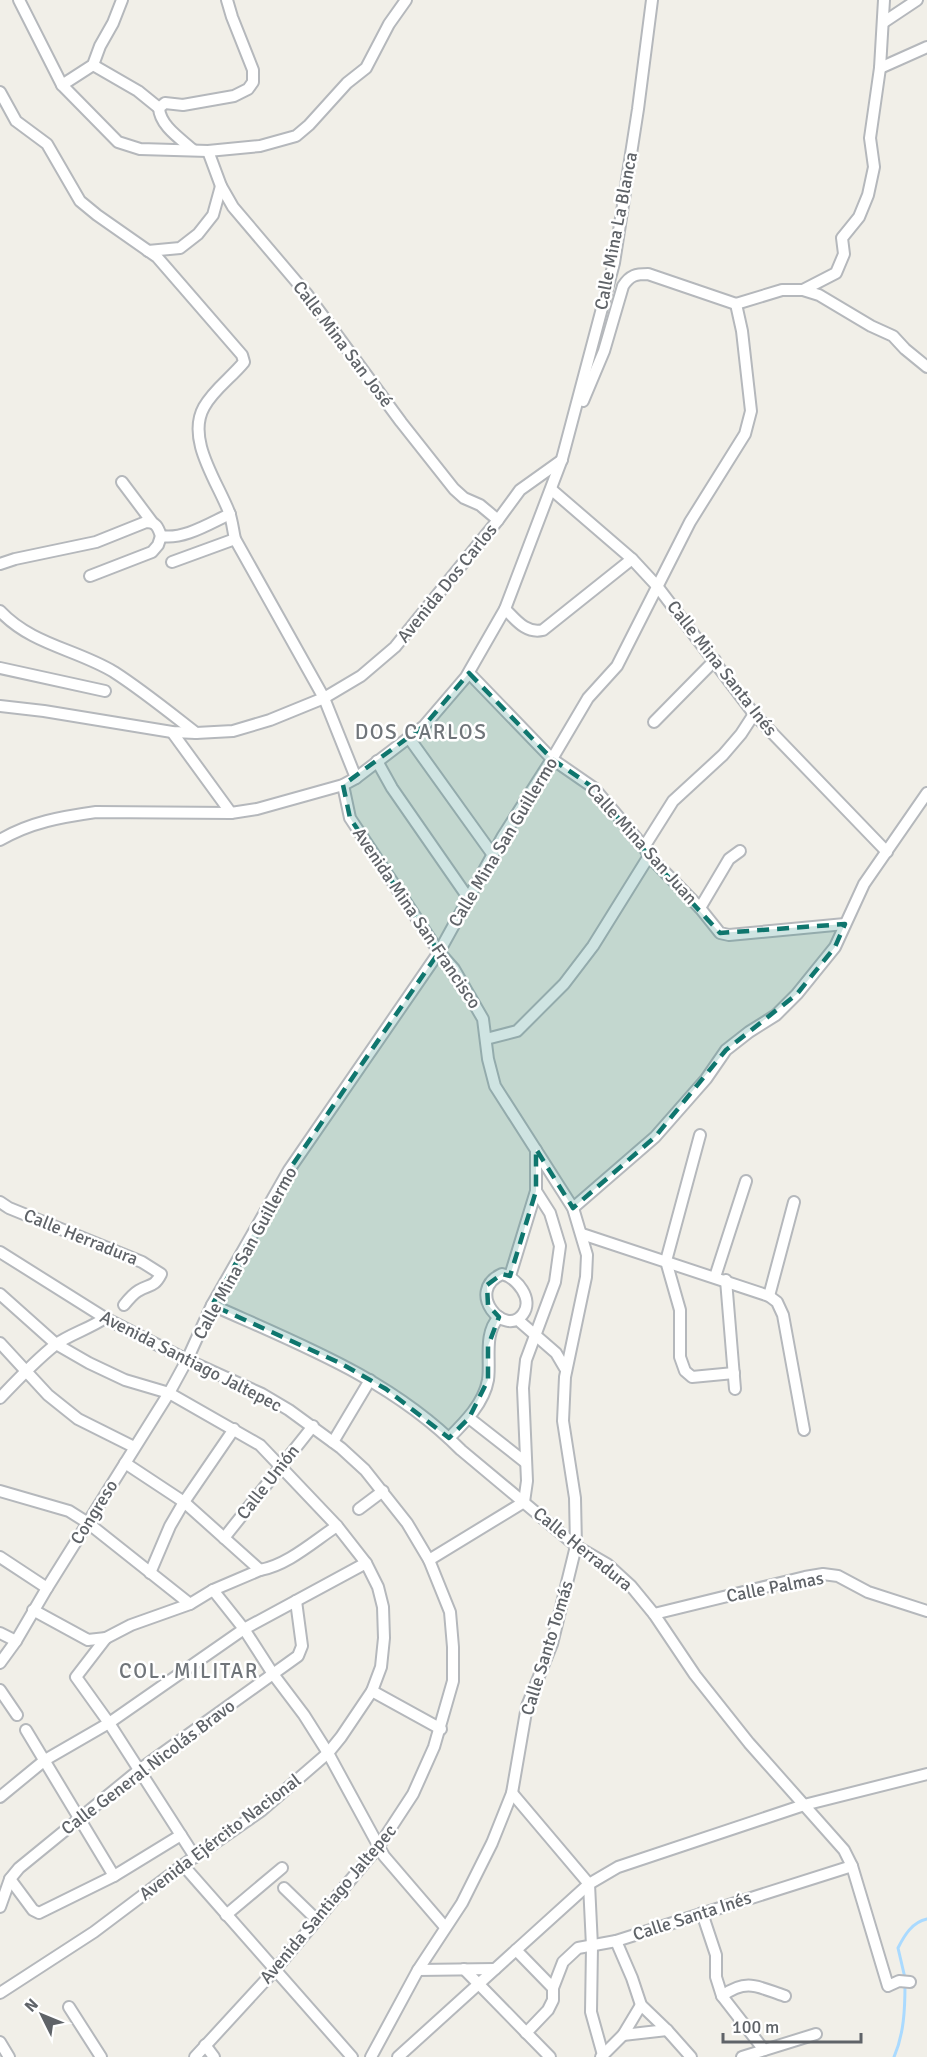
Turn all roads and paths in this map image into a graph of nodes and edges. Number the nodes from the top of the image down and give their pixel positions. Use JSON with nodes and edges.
{"nodes":[{"id":1,"x":20,"y":0,"type":"edge"},
{"id":2,"x":122,"y":0,"type":"edge"},
{"id":3,"x":227,"y":0,"type":"edge"},
{"id":4,"x":406,"y":0,"type":"edge"},
{"id":5,"x":652,"y":0,"type":"edge"},
{"id":6,"x":884,"y":0,"type":"edge"},
{"id":7,"x":917,"y":0,"type":"edge"},
{"id":8,"x":884,"y":22,"type":"junction"},
{"id":9,"x":927,"y":47,"type":"edge"},
{"id":10,"x":93,"y":65,"type":"junction"},
{"id":11,"x":880,"y":68,"type":"junction"},
{"id":12,"x":62,"y":85,"type":"junction"},
{"id":13,"x":0,"y":92,"type":"edge"},
{"id":14,"x":159,"y":108,"type":"junction"},
{"id":15,"x":193,"y":150,"type":"junction"},
{"id":16,"x":208,"y":151,"type":"junction"},
{"id":17,"x":221,"y":186,"type":"junction"},
{"id":18,"x":148,"y":251,"type":"junction"},
{"id":19,"x":803,"y":290,"type":"junction"},
{"id":20,"x":735,"y":304,"type":"junction"},
{"id":21,"x":927,"y":367,"type":"edge"},
{"id":22,"x":575,"y":418,"type":"junction"},
{"id":23,"x":562,"y":459,"type":"junction"},
{"id":24,"x":122,"y":482,"type":"dead end"},
{"id":25,"x":552,"y":489,"type":"junction"},
{"id":26,"x":230,"y":514,"type":"junction"},
{"id":27,"x":498,"y":520,"type":"junction"},
{"id":28,"x":152,"y":522,"type":"junction"},
{"id":29,"x":161,"y":536,"type":"junction"},
{"id":30,"x":236,"y":539,"type":"junction"},
{"id":31,"x":632,"y":559,"type":"junction"},
{"id":32,"x":172,"y":562,"type":"dead end"},
{"id":33,"x":0,"y":564,"type":"edge"},
{"id":34,"x":90,"y":576,"type":"dead end"},
{"id":35,"x":657,"y":586,"type":"junction"},
{"id":36,"x":505,"y":609,"type":"junction"},
{"id":37,"x":0,"y":611,"type":"edge"},
{"id":38,"x":715,"y":660,"type":"junction"},
{"id":39,"x":0,"y":668,"type":"edge"},
{"id":40,"x":469,"y":674,"type":"junction"},
{"id":41,"x":105,"y":691,"type":"dead end"},
{"id":42,"x":324,"y":698,"type":"junction"},
{"id":43,"x":0,"y":706,"type":"edge"},
{"id":44,"x":754,"y":714,"type":"junction"},
{"id":45,"x":654,"y":722,"type":"dead end"},
{"id":46,"x":172,"y":732,"type":"junction"},
{"id":47,"x":196,"y":733,"type":"junction"},
{"id":48,"x":409,"y":738,"type":"junction"},
{"id":49,"x":552,"y":759,"type":"junction"},
{"id":50,"x":377,"y":761,"type":"junction"},
{"id":51,"x":356,"y":778,"type":"junction"},
{"id":52,"x":343,"y":785,"type":"junction"},
{"id":53,"x":927,"y":793,"type":"edge"},
{"id":54,"x":231,"y":813,"type":"junction"},
{"id":55,"x":0,"y":840,"type":"edge"},
{"id":56,"x":646,"y":851,"type":"junction"},
{"id":57,"x":740,"y":851,"type":"dead end"},
{"id":58,"x":887,"y":852,"type":"junction"},
{"id":59,"x":493,"y":855,"type":"junction"},
{"id":60,"x":469,"y":899,"type":"junction"},
{"id":61,"x":700,"y":908,"type":"junction"},
{"id":62,"x":845,"y":924,"type":"junction"},
{"id":63,"x":439,"y":952,"type":"junction"},
{"id":64,"x":486,"y":1039,"type":"junction"},
{"id":65,"x":700,"y":1135,"type":"dead end"},
{"id":66,"x":536,"y":1149,"type":"junction"},
{"id":67,"x":746,"y":1181,"type":"dead end"},
{"id":68,"x":537,"y":1191,"type":"junction"},
{"id":69,"x":0,"y":1202,"type":"edge"},
{"id":70,"x":794,"y":1202,"type":"dead end"},
{"id":71,"x":573,"y":1208,"type":"junction"},
{"id":72,"x":582,"y":1234,"type":"junction"},
{"id":73,"x":0,"y":1252,"type":"edge"},
{"id":74,"x":666,"y":1261,"type":"junction"},
{"id":75,"x":510,"y":1276,"type":"junction"},
{"id":76,"x":721,"y":1279,"type":"junction"},
{"id":77,"x":0,"y":1294,"type":"edge"},
{"id":78,"x":769,"y":1296,"type":"junction"},
{"id":79,"x":124,"y":1305,"type":"dead end"},
{"id":80,"x":212,"y":1305,"type":"junction"},
{"id":81,"x":499,"y":1317,"type":"junction"},
{"id":82,"x":105,"y":1318,"type":"junction"},
{"id":83,"x":518,"y":1320,"type":"junction"},
{"id":84,"x":536,"y":1337,"type":"junction"},
{"id":85,"x":0,"y":1343,"type":"edge"},
{"id":86,"x":56,"y":1344,"type":"junction"},
{"id":87,"x":188,"y":1360,"type":"junction"},
{"id":88,"x":26,"y":1370,"type":"junction"},
{"id":89,"x":566,"y":1370,"type":"junction"},
{"id":90,"x":734,"y":1373,"type":"junction"},
{"id":91,"x":370,"y":1380,"type":"junction"},
{"id":92,"x":735,"y":1389,"type":"dead end"},
{"id":93,"x":169,"y":1393,"type":"junction"},
{"id":94,"x":0,"y":1398,"type":"edge"},
{"id":95,"x":469,"y":1418,"type":"junction"},
{"id":96,"x":313,"y":1426,"type":"junction"},
{"id":97,"x":234,"y":1429,"type":"junction"},
{"id":98,"x":804,"y":1430,"type":"dead end"},
{"id":99,"x":449,"y":1438,"type":"junction"},
{"id":100,"x":333,"y":1442,"type":"junction"},
{"id":101,"x":134,"y":1448,"type":"junction"},
{"id":102,"x":525,"y":1462,"type":"junction"},
{"id":103,"x":125,"y":1463,"type":"junction"},
{"id":104,"x":281,"y":1466,"type":"junction"},
{"id":105,"x":0,"y":1491,"type":"edge"},
{"id":106,"x":383,"y":1491,"type":"junction"},
{"id":107,"x":184,"y":1502,"type":"junction"},
{"id":108,"x":524,"y":1502,"type":"junction"},
{"id":109,"x":359,"y":1509,"type":"dead end"},
{"id":110,"x":88,"y":1523,"type":"junction"},
{"id":111,"x":337,"y":1526,"type":"junction"},
{"id":112,"x":224,"y":1538,"type":"junction"},
{"id":113,"x":576,"y":1546,"type":"junction"},
{"id":114,"x":0,"y":1557,"type":"edge"},
{"id":115,"x":429,"y":1560,"type":"junction"},
{"id":116,"x":366,"y":1563,"type":"junction"},
{"id":117,"x":260,"y":1570,"type":"junction"},
{"id":118,"x":150,"y":1572,"type":"junction"},
{"id":119,"x":46,"y":1588,"type":"junction"},
{"id":120,"x":213,"y":1590,"type":"junction"},
{"id":121,"x":296,"y":1601,"type":"junction"},
{"id":122,"x":190,"y":1604,"type":"junction"},
{"id":123,"x":33,"y":1611,"type":"junction"},
{"id":124,"x":927,"y":1611,"type":"edge"},
{"id":125,"x":654,"y":1614,"type":"junction"},
{"id":126,"x":244,"y":1629,"type":"junction"},
{"id":127,"x":0,"y":1633,"type":"edge"},
{"id":128,"x":106,"y":1638,"type":"junction"},
{"id":129,"x":16,"y":1641,"type":"junction"},
{"id":130,"x":0,"y":1663,"type":"edge"},
{"id":131,"x":273,"y":1674,"type":"junction"},
{"id":132,"x":0,"y":1690,"type":"edge"},
{"id":133,"x":372,"y":1691,"type":"junction"},
{"id":134,"x":17,"y":1715,"type":"dead end"},
{"id":135,"x":109,"y":1724,"type":"junction"},
{"id":136,"x":441,"y":1729,"type":"junction"},
{"id":137,"x":26,"y":1730,"type":"dead end"},
{"id":138,"x":328,"y":1753,"type":"junction"},
{"id":139,"x":45,"y":1760,"type":"junction"},
{"id":140,"x":139,"y":1770,"type":"junction"},
{"id":141,"x":927,"y":1774,"type":"edge"},
{"id":142,"x":512,"y":1793,"type":"junction"},
{"id":143,"x":0,"y":1797,"type":"edge"},
{"id":144,"x":804,"y":1805,"type":"junction"},
{"id":145,"x":80,"y":1817,"type":"junction"},
{"id":146,"x":182,"y":1834,"type":"junction"},
{"id":147,"x":379,"y":1846,"type":"junction"},
{"id":148,"x":195,"y":1857,"type":"junction"},
{"id":149,"x":183,"y":1865,"type":"junction"},
{"id":150,"x":852,"y":1866,"type":"junction"},
{"id":151,"x":282,"y":1868,"type":"dead end"},
{"id":152,"x":114,"y":1876,"type":"junction"},
{"id":153,"x":10,"y":1879,"type":"junction"},
{"id":154,"x":589,"y":1884,"type":"junction"},
{"id":155,"x":284,"y":1888,"type":"dead end"},
{"id":156,"x":0,"y":1906,"type":"edge"},
{"id":157,"x":702,"y":1912,"type":"junction"},
{"id":158,"x":226,"y":1915,"type":"junction"},
{"id":159,"x":317,"y":1920,"type":"junction"},
{"id":160,"x":445,"y":1927,"type":"junction"},
{"id":161,"x":616,"y":1941,"type":"junction"},
{"id":162,"x":592,"y":1946,"type":"junction"},
{"id":163,"x":516,"y":1950,"type":"junction"},
{"id":164,"x":464,"y":1969,"type":"junction"},
{"id":165,"x":495,"y":1969,"type":"junction"},
{"id":166,"x":418,"y":1970,"type":"junction"},
{"id":167,"x":274,"y":1971,"type":"junction"},
{"id":168,"x":904,"y":1982,"type":"dead end"},
{"id":169,"x":478,"y":1984,"type":"junction"},
{"id":170,"x":553,"y":1988,"type":"junction"},
{"id":171,"x":0,"y":1993,"type":"edge"},
{"id":172,"x":722,"y":1996,"type":"junction"},
{"id":173,"x":785,"y":1996,"type":"dead end"},
{"id":174,"x":641,"y":2006,"type":"junction"},
{"id":175,"x":69,"y":2007,"type":"dead end"},
{"id":176,"x":667,"y":2030,"type":"junction"},
{"id":177,"x":526,"y":2033,"type":"junction"},
{"id":178,"x":816,"y":2034,"type":"dead end"},
{"id":179,"x":623,"y":2036,"type":"junction"},
{"id":180,"x":0,"y":2042,"type":"edge"},
{"id":181,"x":205,"y":2046,"type":"junction"},
{"id":182,"x":764,"y":2050,"type":"junction"},
{"id":183,"x":99,"y":2056,"type":"edge"},
{"id":184,"x":602,"y":2056,"type":"edge"},
{"id":185,"x":9,"y":2057,"type":"edge"},
{"id":186,"x":195,"y":2057,"type":"edge"},
{"id":187,"x":214,"y":2057,"type":"edge"},
{"id":188,"x":352,"y":2057,"type":"edge"},
{"id":189,"x":371,"y":2057,"type":"edge"},
{"id":190,"x":398,"y":2057,"type":"edge"},
{"id":191,"x":550,"y":2057,"type":"edge"},
{"id":192,"x":691,"y":2057,"type":"edge"},
{"id":193,"x":742,"y":2057,"type":"edge"}],
"edges":[{"from":1,"to":12,"type":"street"},
{"from":2,"to":10,"type":"street"},
{"from":3,"to":14,"type":"street"},
{"from":4,"to":16,"type":"street"},
{"from":5,"to":22,"type":"street","name":"Calle Mina La Blanca"},
{"from":6,"to":8,"type":"street"},
{"from":7,"to":8,"type":"street"},
{"from":8,"to":11,"type":"street"},
{"from":9,"to":11,"type":"street"},
{"from":10,"to":12,"type":"street"},
{"from":10,"to":14,"type":"street"},
{"from":11,"to":19,"type":"street"},
{"from":12,"to":15,"type":"street"},
{"from":13,"to":18,"type":"street"},
{"from":14,"to":15,"type":"street"},
{"from":15,"to":16,"type":"street"},
{"from":16,"to":17,"type":"street","name":"Calle Mina San José"},
{"from":17,"to":18,"type":"street"},
{"from":17,"to":27,"type":"street","name":"Calle Mina San José"},
{"from":18,"to":26,"type":"street"},
{"from":19,"to":20,"type":"street"},
{"from":19,"to":21,"type":"street"},
{"from":20,"to":22,"type":"street"},
{"from":20,"to":35,"type":"street","name":"Calle Mina San Guillermo"},
{"from":22,"to":23,"type":"street","name":"Calle Mina La Blanca"},
{"from":23,"to":25,"type":"street"},
{"from":23,"to":27,"type":"street","name":"Avenida Dos Carlos"},
{"from":24,"to":28,"type":"street"},
{"from":25,"to":31,"type":"street","name":"Calle Mina Santa Inés"},
{"from":25,"to":36,"type":"street"},
{"from":26,"to":29,"type":"street"},
{"from":26,"to":30,"type":"street"},
{"from":27,"to":42,"type":"street","name":"Avenida Dos Carlos"},
{"from":28,"to":29,"type":"street"},
{"from":28,"to":33,"type":"street"},
{"from":29,"to":34,"type":"street"},
{"from":30,"to":32,"type":"street"},
{"from":30,"to":42,"type":"street"},
{"from":31,"to":35,"type":"street","name":"Calle Mina Santa Inés"},
{"from":31,"to":36,"type":"street"},
{"from":35,"to":38,"type":"street","name":"Calle Mina Santa Inés"},
{"from":35,"to":49,"type":"street","name":"Calle Mina San Guillermo"},
{"from":36,"to":40,"type":"street"},
{"from":37,"to":47,"type":"street"},
{"from":38,"to":44,"type":"street","name":"Calle Mina Santa Inés"},
{"from":38,"to":45,"type":"street"},
{"from":39,"to":41,"type":"street"},
{"from":40,"to":48,"type":"street"},
{"from":40,"to":49,"type":"street","name":"Calle Mina San Juan"},
{"from":42,"to":47,"type":"street","name":"Avenida Dos Carlos"},
{"from":42,"to":51,"type":"street"},
{"from":43,"to":46,"type":"street","name":"Avenida Dos Carlos"},
{"from":44,"to":56,"type":"street"},
{"from":44,"to":58,"type":"street","name":"Calle Mina Santa Inés"},
{"from":46,"to":47,"type":"street","name":"Avenida Dos Carlos"},
{"from":46,"to":54,"type":"street"},
{"from":48,"to":50,"type":"street"},
{"from":48,"to":59,"type":"street"},
{"from":49,"to":56,"type":"street","name":"Calle Mina San Juan"},
{"from":49,"to":59,"type":"street","name":"Calle Mina San Guillermo"},
{"from":50,"to":51,"type":"street"},
{"from":50,"to":60,"type":"street"},
{"from":51,"to":52,"type":"street"},
{"from":52,"to":54,"type":"street"},
{"from":52,"to":63,"type":"street","name":"Avenida Mina San Francisco"},
{"from":53,"to":58,"type":"street"},
{"from":54,"to":55,"type":"street"},
{"from":56,"to":61,"type":"street","name":"Calle Mina San Juan"},
{"from":56,"to":64,"type":"street"},
{"from":57,"to":61,"type":"street"},
{"from":58,"to":62,"type":"street"},
{"from":59,"to":60,"type":"street","name":"Calle Mina San Guillermo"},
{"from":60,"to":63,"type":"street","name":"Calle Mina San Guillermo"},
{"from":61,"to":62,"type":"street","name":"Calle Mina San Juan"},
{"from":62,"to":71,"type":"street"},
{"from":63,"to":64,"type":"street","name":"Avenida Mina San Francisco"},
{"from":63,"to":80,"type":"street","name":"Calle Mina San Guillermo"},
{"from":64,"to":66,"type":"street","name":"Avenida Mina San Francisco"},
{"from":65,"to":74,"type":"street"},
{"from":66,"to":68,"type":"street"},
{"from":66,"to":71,"type":"street","name":"Avenida Mina San Francisco"},
{"from":67,"to":76,"type":"street"},
{"from":68,"to":75,"type":"street"},
{"from":68,"to":84,"type":"street"},
{"from":69,"to":79,"type":"street","name":"Calle Herradura"},
{"from":70,"to":78,"type":"street"},
{"from":71,"to":72,"type":"street","name":"Calle Santo Tomás"},
{"from":72,"to":74,"type":"street"},
{"from":72,"to":89,"type":"street","name":"Calle Santo Tomás"},
{"from":73,"to":82,"type":"street","name":"Avenida Santiago Jaltepec"},
{"from":74,"to":76,"type":"street"},
{"from":74,"to":90,"type":"street"},
{"from":75,"to":81,"type":"street"},
{"from":75,"to":83,"type":"street"},
{"from":76,"to":78,"type":"street"},
{"from":76,"to":90,"type":"street"},
{"from":77,"to":86,"type":"street","name":"Avenida Ejército Nacional"},
{"from":78,"to":98,"type":"street"},
{"from":80,"to":87,"type":"street","name":"Calle Mina San Guillermo"},
{"from":80,"to":91,"type":"street","name":"Calle Herradura"},
{"from":81,"to":83,"type":"street"},
{"from":81,"to":95,"type":"street"},
{"from":82,"to":86,"type":"street"},
{"from":82,"to":87,"type":"street","name":"Avenida Santiago Jaltepec"},
{"from":83,"to":84,"type":"street"},
{"from":84,"to":89,"type":"street"},
{"from":84,"to":102,"type":"street"},
{"from":85,"to":88,"type":"street"},
{"from":86,"to":88,"type":"street"},
{"from":86,"to":93,"type":"street","name":"Avenida Ejército Nacional"},
{"from":87,"to":93,"type":"street","name":"Congreso"},
{"from":87,"to":96,"type":"street","name":"Avenida Santiago Jaltepec"},
{"from":88,"to":94,"type":"street"},
{"from":88,"to":101,"type":"street"},
{"from":89,"to":113,"type":"street","name":"Calle Santo Tomás"},
{"from":90,"to":92,"type":"street"},
{"from":91,"to":99,"type":"street","name":"Calle Herradura"},
{"from":91,"to":100,"type":"street"},
{"from":93,"to":97,"type":"street","name":"Avenida Ejército Nacional"},
{"from":93,"to":101,"type":"street","name":"Congreso"},
{"from":95,"to":99,"type":"street"},
{"from":95,"to":102,"type":"street"},
{"from":96,"to":100,"type":"street","name":"Avenida Santiago Jaltepec"},
{"from":96,"to":104,"type":"street","name":"Calle Unión"},
{"from":97,"to":104,"type":"street","name":"Avenida Ejército Nacional"},
{"from":97,"to":107,"type":"street"},
{"from":99,"to":108,"type":"street","name":"Calle Herradura"},
{"from":100,"to":106,"type":"street","name":"Avenida Santiago Jaltepec"},
{"from":101,"to":103,"type":"street","name":"Congreso"},
{"from":102,"to":108,"type":"street"},
{"from":103,"to":107,"type":"street"},
{"from":103,"to":110,"type":"street","name":"Congreso"},
{"from":104,"to":111,"type":"street","name":"Avenida Ejército Nacional"},
{"from":104,"to":112,"type":"street","name":"Calle Unión"},
{"from":105,"to":110,"type":"street"},
{"from":106,"to":109,"type":"street"},
{"from":106,"to":115,"type":"street","name":"Avenida Santiago Jaltepec"},
{"from":107,"to":112,"type":"street"},
{"from":107,"to":118,"type":"street"},
{"from":108,"to":113,"type":"street","name":"Calle Herradura"},
{"from":108,"to":115,"type":"street"},
{"from":110,"to":118,"type":"street"},
{"from":110,"to":119,"type":"street","name":"Congreso"},
{"from":111,"to":116,"type":"street","name":"Avenida Ejército Nacional"},
{"from":111,"to":117,"type":"street"},
{"from":112,"to":117,"type":"street"},
{"from":113,"to":125,"type":"street","name":"Calle Herradura"},
{"from":113,"to":142,"type":"street","name":"Calle Santo Tomás"},
{"from":114,"to":119,"type":"street"},
{"from":115,"to":136,"type":"street","name":"Avenida Santiago Jaltepec"},
{"from":116,"to":121,"type":"street"},
{"from":116,"to":133,"type":"street","name":"Avenida Ejército Nacional"},
{"from":117,"to":120,"type":"street"},
{"from":118,"to":122,"type":"street"},
{"from":119,"to":123,"type":"street","name":"Congreso"},
{"from":120,"to":122,"type":"street"},
{"from":120,"to":126,"type":"street"},
{"from":121,"to":126,"type":"street"},
{"from":121,"to":131,"type":"street","name":"Calle General Nicolás Bravo"},
{"from":122,"to":128,"type":"street"},
{"from":123,"to":128,"type":"street"},
{"from":123,"to":129,"type":"street","name":"Congreso"},
{"from":124,"to":125,"type":"street","name":"Calle Palmas"},
{"from":125,"to":144,"type":"street","name":"Calle Herradura"},
{"from":126,"to":131,"type":"street"},
{"from":126,"to":135,"type":"street"},
{"from":127,"to":129,"type":"street"},
{"from":128,"to":135,"type":"street"},
{"from":129,"to":130,"type":"street","name":"Congreso"},
{"from":131,"to":138,"type":"street"},
{"from":131,"to":140,"type":"street","name":"Calle General Nicolás Bravo"},
{"from":132,"to":134,"type":"street"},
{"from":133,"to":136,"type":"street"},
{"from":133,"to":138,"type":"street","name":"Avenida Ejército Nacional"},
{"from":135,"to":139,"type":"street"},
{"from":135,"to":140,"type":"street"},
{"from":136,"to":147,"type":"street","name":"Avenida Santiago Jaltepec"},
{"from":137,"to":139,"type":"street"},
{"from":138,"to":147,"type":"street"},
{"from":138,"to":148,"type":"street","name":"Avenida Ejército Nacional"},
{"from":139,"to":143,"type":"street"},
{"from":139,"to":145,"type":"street"},
{"from":140,"to":145,"type":"street","name":"Calle General Nicolás Bravo"},
{"from":140,"to":146,"type":"street"},
{"from":141,"to":144,"type":"street"},
{"from":142,"to":154,"type":"street"},
{"from":142,"to":160,"type":"street","name":"Calle Santo Tomás"},
{"from":144,"to":150,"type":"street","name":"Calle Herradura"},
{"from":144,"to":154,"type":"street"},
{"from":145,"to":152,"type":"street"},
{"from":145,"to":153,"type":"street","name":"Calle General Nicolás Bravo"},
{"from":146,"to":148,"type":"street"},
{"from":146,"to":152,"type":"street"},
{"from":147,"to":159,"type":"street","name":"Avenida Santiago Jaltepec"},
{"from":147,"to":160,"type":"street"},
{"from":148,"to":149,"type":"street","name":"Avenida Ejército Nacional"},
{"from":149,"to":158,"type":"street"},
{"from":149,"to":171,"type":"street","name":"Avenida Ejército Nacional"},
{"from":150,"to":157,"type":"street","name":"Calle Santa Inés"},
{"from":150,"to":168,"type":"street","name":"Calle Herradura"},
{"from":151,"to":158,"type":"street"},
{"from":152,"to":153,"type":"street"},
{"from":153,"to":156,"type":"street","name":"Calle General Nicolás Bravo"},
{"from":154,"to":162,"type":"street"},
{"from":154,"to":163,"type":"street"},
{"from":155,"to":159,"type":"street"},
{"from":157,"to":161,"type":"street","name":"Calle Santa Inés"},
{"from":157,"to":172,"type":"street"},
{"from":158,"to":167,"type":"street"},
{"from":159,"to":167,"type":"street","name":"Avenida Santiago Jaltepec"},
{"from":160,"to":166,"type":"street","name":"Calle Santo Tomás"},
{"from":161,"to":162,"type":"street","name":"Calle Santa Inés"},
{"from":161,"to":174,"type":"street"},
{"from":162,"to":170,"type":"street","name":"Calle Santa Inés"},
{"from":162,"to":184,"type":"street"},
{"from":163,"to":165,"type":"street"},
{"from":163,"to":170,"type":"street"},
{"from":164,"to":165,"type":"street"},
{"from":164,"to":166,"type":"street"},
{"from":164,"to":169,"type":"street"},
{"from":165,"to":169,"type":"street"},
{"from":166,"to":189,"type":"street","name":"Calle Santo Tomás"},
{"from":167,"to":181,"type":"street","name":"Avenida Santiago Jaltepec"},
{"from":167,"to":188,"type":"street"},
{"from":169,"to":177,"type":"street"},
{"from":169,"to":190,"type":"street"},
{"from":170,"to":177,"type":"street","name":"Calle Santa Inés"},
{"from":172,"to":173,"type":"street"},
{"from":172,"to":182,"type":"street"},
{"from":174,"to":176,"type":"street"},
{"from":174,"to":179,"type":"street"},
{"from":175,"to":183,"type":"street"},
{"from":176,"to":179,"type":"street"},
{"from":176,"to":192,"type":"street"},
{"from":177,"to":191,"type":"street"},
{"from":178,"to":182,"type":"street"},
{"from":179,"to":184,"type":"street"},
{"from":180,"to":185,"type":"street"},
{"from":181,"to":186,"type":"street","name":"Avenida Santiago Jaltepec"},
{"from":181,"to":187,"type":"street"},
{"from":182,"to":193,"type":"street"}]}
